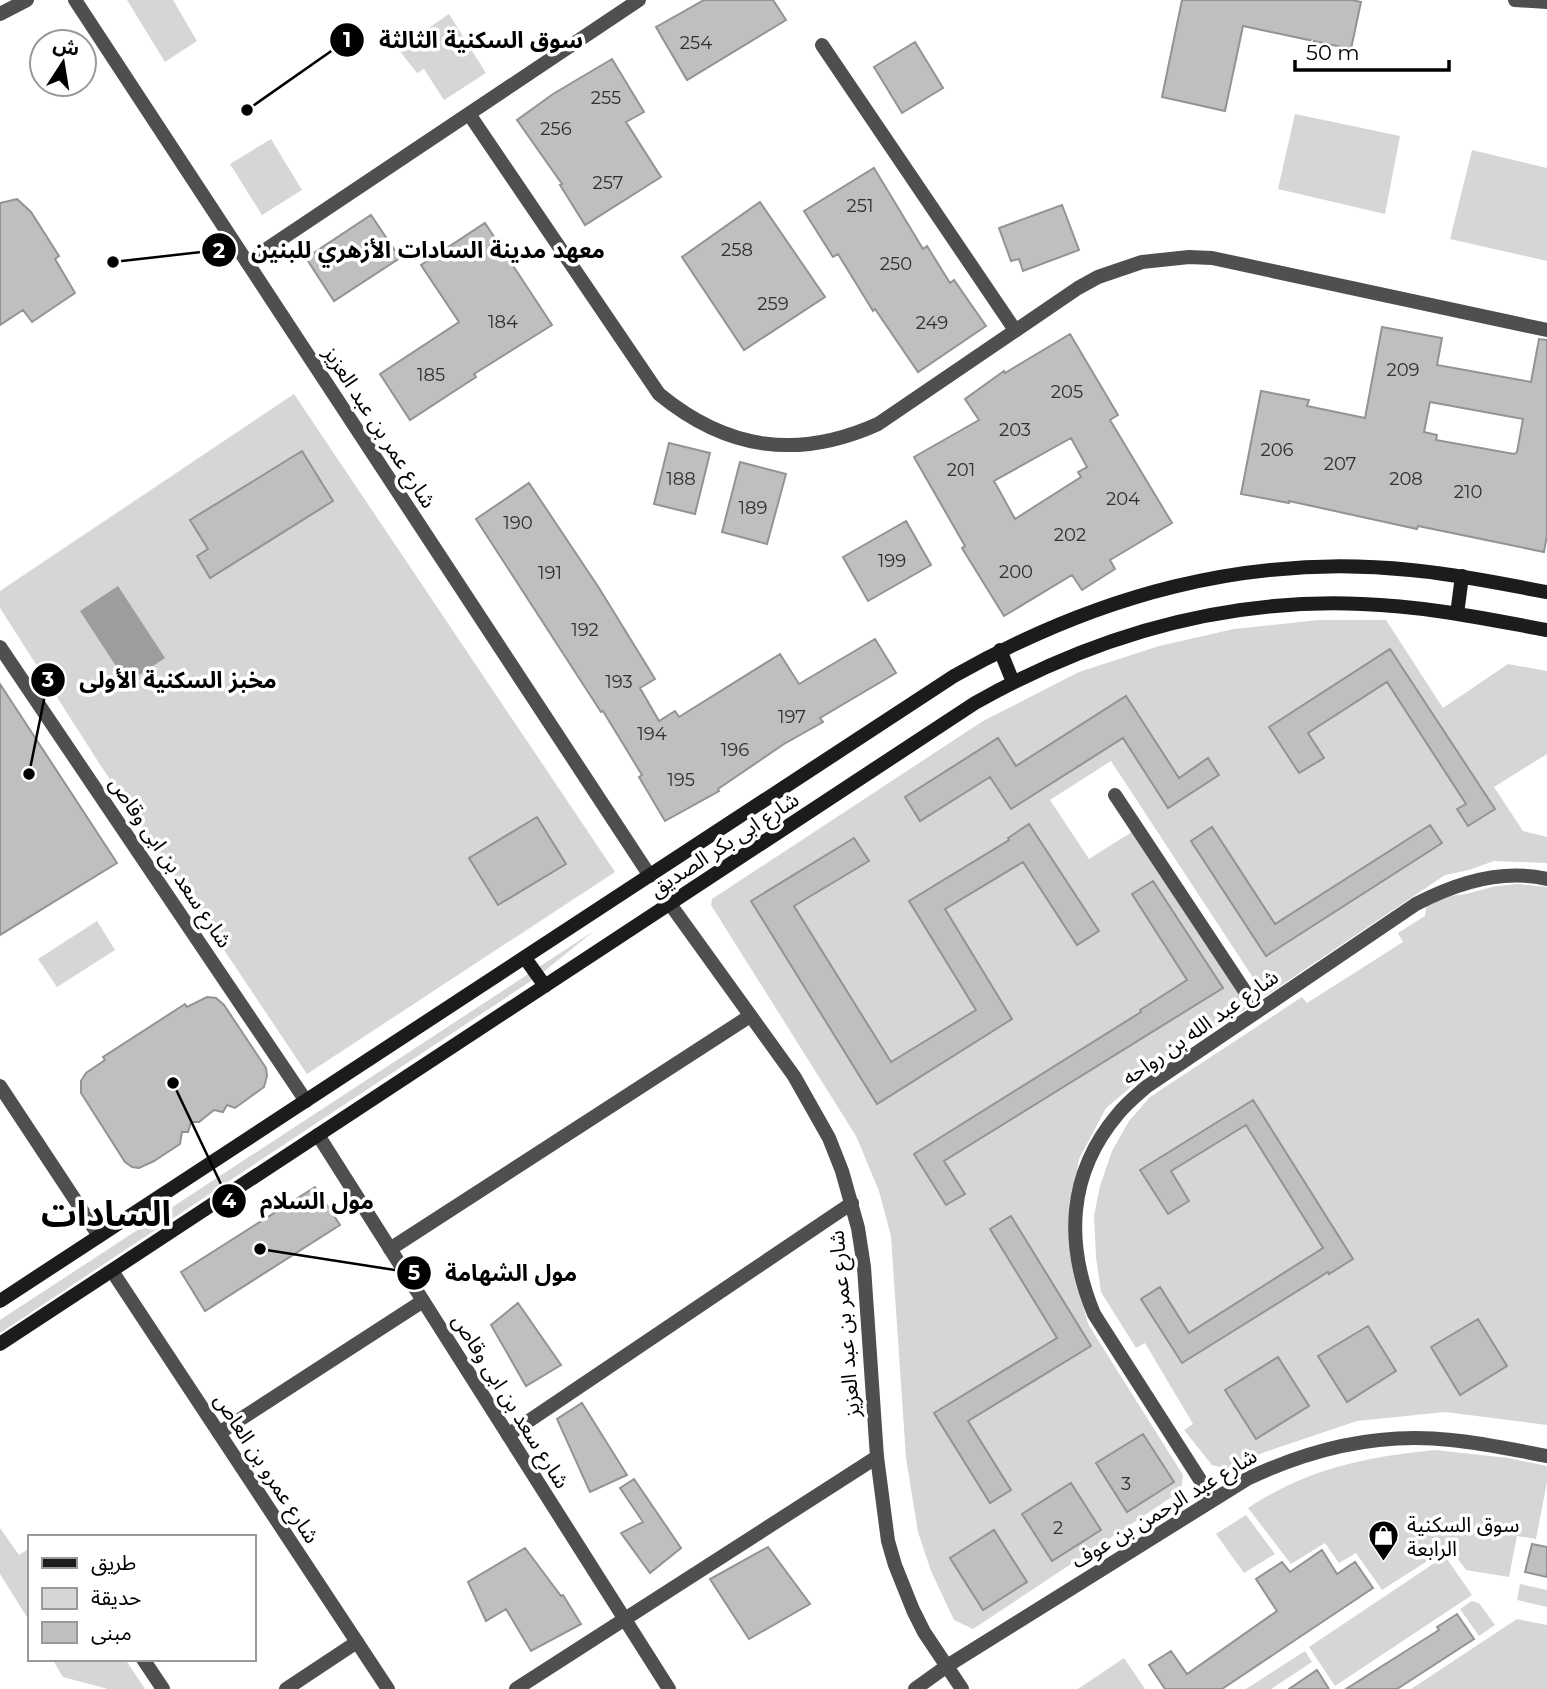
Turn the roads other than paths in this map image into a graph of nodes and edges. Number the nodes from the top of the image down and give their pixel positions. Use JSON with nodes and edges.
{"nodes":[{"id":1,"x":27,"y":0,"type":"edge"},
{"id":2,"x":75,"y":0,"type":"edge"},
{"id":3,"x":639,"y":0,"type":"edge"},
{"id":4,"x":1515,"y":0,"type":"edge"},
{"id":5,"x":1547,"y":2,"type":"edge"},
{"id":6,"x":0,"y":14,"type":"edge"},
{"id":7,"x":822,"y":45,"type":"dead end"},
{"id":8,"x":469,"y":114,"type":"junction"},
{"id":9,"x":247,"y":262,"type":"junction"},
{"id":10,"x":1016,"y":330,"type":"junction"},
{"id":11,"x":1547,"y":330,"type":"edge"},
{"id":12,"x":1462,"y":576,"type":"junction"},
{"id":13,"x":1547,"y":592,"type":"edge"},
{"id":14,"x":1457,"y":614,"type":"junction"},
{"id":15,"x":1547,"y":630,"type":"edge"},
{"id":16,"x":0,"y":647,"type":"edge"},
{"id":17,"x":1000,"y":650,"type":"junction"},
{"id":18,"x":1013,"y":682,"type":"junction"},
{"id":19,"x":1115,"y":795,"type":"dead end"},
{"id":20,"x":650,"y":876,"type":"junction"},
{"id":21,"x":1547,"y":879,"type":"edge"},
{"id":22,"x":670,"y":904,"type":"junction"},
{"id":23,"x":525,"y":958,"type":"junction"},
{"id":24,"x":545,"y":986,"type":"junction"},
{"id":25,"x":1258,"y":1011,"type":"junction"},
{"id":26,"x":750,"y":1016,"type":"junction"},
{"id":27,"x":0,"y":1086,"type":"edge"},
{"id":28,"x":306,"y":1101,"type":"junction"},
{"id":29,"x":318,"y":1135,"type":"junction"},
{"id":30,"x":852,"y":1203,"type":"junction"},
{"id":31,"x":99,"y":1236,"type":"junction"},
{"id":32,"x":390,"y":1249,"type":"junction"},
{"id":33,"x":111,"y":1271,"type":"junction"},
{"id":34,"x":0,"y":1301,"type":"edge"},
{"id":35,"x":423,"y":1301,"type":"junction"},
{"id":36,"x":0,"y":1344,"type":"edge"},
{"id":37,"x":219,"y":1433,"type":"junction"},
{"id":38,"x":508,"y":1435,"type":"junction"},
{"id":39,"x":1547,"y":1456,"type":"edge"},
{"id":40,"x":877,"y":1457,"type":"junction"},
{"id":41,"x":1213,"y":1500,"type":"junction"},
{"id":42,"x":624,"y":1619,"type":"junction"},
{"id":43,"x":357,"y":1642,"type":"junction"},
{"id":44,"x":144,"y":1661,"type":"edge"},
{"id":45,"x":947,"y":1667,"type":"junction"},
{"id":46,"x":163,"y":1689,"type":"edge"},
{"id":47,"x":286,"y":1689,"type":"edge"},
{"id":48,"x":387,"y":1689,"type":"edge"},
{"id":49,"x":516,"y":1689,"type":"edge"},
{"id":50,"x":669,"y":1689,"type":"edge"},
{"id":51,"x":915,"y":1689,"type":"edge"},
{"id":52,"x":962,"y":1689,"type":"edge"}],
"edges":[{"from":1,"to":6,"type":"street"},
{"from":2,"to":9,"type":"street","name":"شارع عمر بن عبد العزيز"},
{"from":3,"to":8,"type":"street"},
{"from":4,"to":5,"type":"street"},
{"from":7,"to":10,"type":"street"},
{"from":8,"to":9,"type":"street"},
{"from":8,"to":10,"type":"street"},
{"from":9,"to":20,"type":"street","name":"شارع عمر بن عبد العزيز"},
{"from":10,"to":11,"type":"street"},
{"from":12,"to":13,"type":"main road","name":"شارع ابى بكر الصديق"},
{"from":12,"to":14,"type":"main road"},
{"from":12,"to":17,"type":"main road","name":"شارع ابى بكر الصديق"},
{"from":14,"to":15,"type":"main road","name":"شارع ابى بكر الصديق"},
{"from":14,"to":18,"type":"main road","name":"شارع ابى بكر الصديق"},
{"from":16,"to":28,"type":"street","name":"شارع سعد بن ابى وقاص"},
{"from":17,"to":18,"type":"main road"},
{"from":17,"to":20,"type":"main road","name":"شارع ابى بكر الصديق"},
{"from":18,"to":22,"type":"main road","name":"شارع ابى بكر الصديق"},
{"from":19,"to":25,"type":"street"},
{"from":20,"to":23,"type":"main road","name":"شارع ابى بكر الصديق"},
{"from":21,"to":25,"type":"street","name":"شارع عبد الله بن رواحه"},
{"from":22,"to":24,"type":"main road","name":"شارع ابى بكر الصديق"},
{"from":22,"to":26,"type":"street","name":"شارع عمر بن عبد العزيز"},
{"from":23,"to":24,"type":"main road"},
{"from":23,"to":28,"type":"main road","name":"شارع ابى بكر الصديق"},
{"from":24,"to":29,"type":"main road","name":"شارع ابى بكر الصديق"},
{"from":25,"to":41,"type":"street","name":"شارع عبد الله بن رواحه"},
{"from":26,"to":30,"type":"street","name":"شارع عمر بن عبد العزيز"},
{"from":26,"to":32,"type":"street"},
{"from":27,"to":31,"type":"street"},
{"from":28,"to":31,"type":"main road","name":"شارع ابى بكر الصديق"},
{"from":29,"to":32,"type":"street","name":"شارع سعد بن ابى وقاص"},
{"from":29,"to":33,"type":"main road","name":"شارع ابى بكر الصديق"},
{"from":30,"to":38,"type":"street"},
{"from":30,"to":40,"type":"street","name":"شارع عمر بن عبد العزيز"},
{"from":31,"to":34,"type":"main road","name":"شارع ابى بكر الصديق"},
{"from":32,"to":35,"type":"street","name":"شارع سعد بن ابى وقاص"},
{"from":33,"to":36,"type":"main road","name":"شارع ابى بكر الصديق"},
{"from":33,"to":37,"type":"street","name":"شارع عمرو بن العاص"},
{"from":35,"to":37,"type":"street"},
{"from":35,"to":38,"type":"street","name":"شارع سعد بن ابى وقاص"},
{"from":37,"to":43,"type":"street","name":"شارع عمرو بن العاص"},
{"from":38,"to":42,"type":"street","name":"شارع سعد بن ابى وقاص"},
{"from":39,"to":41,"type":"street","name":"شارع عبد الرحمن بن عوف"},
{"from":40,"to":42,"type":"street"},
{"from":40,"to":45,"type":"street","name":"شارع عمر بن عبد العزيز"},
{"from":41,"to":45,"type":"street","name":"شارع عبد الرحمن بن عوف"},
{"from":42,"to":49,"type":"street"},
{"from":42,"to":50,"type":"street","name":"شارع سعد بن ابى وقاص"},
{"from":43,"to":47,"type":"street"},
{"from":43,"to":48,"type":"street","name":"شارع عمرو بن العاص"},
{"from":44,"to":46,"type":"street"},
{"from":45,"to":51,"type":"street","name":"شارع عبد الرحمن بن عوف"},
{"from":45,"to":52,"type":"street","name":"شارع عمر بن عبد العزيز"}]}
